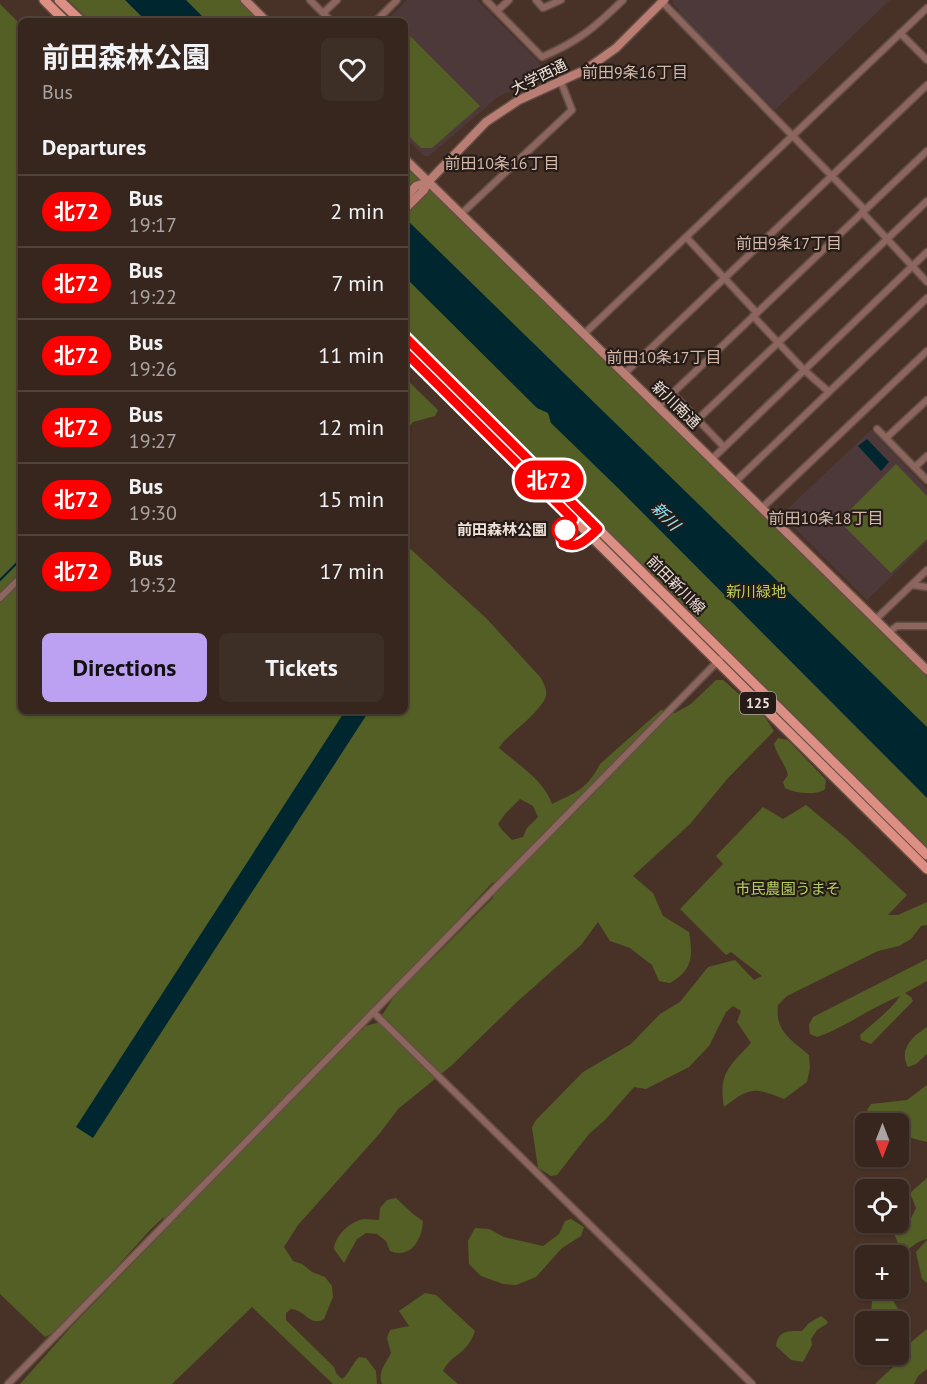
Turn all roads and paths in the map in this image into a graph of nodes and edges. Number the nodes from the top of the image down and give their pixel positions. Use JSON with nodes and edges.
{"nodes":[{"id":1,"x":44,"y":0,"type":"edge"},
{"id":2,"x":59,"y":0,"type":"edge"},
{"id":3,"x":245,"y":0,"type":"edge"},
{"id":4,"x":310,"y":0,"type":"edge"},
{"id":5,"x":337,"y":0,"type":"edge"},
{"id":6,"x":398,"y":0,"type":"edge"},
{"id":7,"x":486,"y":0,"type":"edge"},
{"id":8,"x":509,"y":0,"type":"edge"},
{"id":9,"x":536,"y":0,"type":"edge"},
{"id":10,"x":561,"y":0,"type":"edge"},
{"id":11,"x":623,"y":0,"type":"edge"},
{"id":12,"x":663,"y":1,"type":"edge"},
{"id":13,"x":927,"y":8,"type":"edge"},
{"id":14,"x":497,"y":11,"type":"junction"},
{"id":15,"x":323,"y":13,"type":"junction"},
{"id":16,"x":62,"y":18,"type":"edge"},
{"id":17,"x":78,"y":18,"type":"edge"},
{"id":18,"x":263,"y":18,"type":"edge"},
{"id":19,"x":328,"y":18,"type":"edge"},
{"id":20,"x":379,"y":18,"type":"edge"},
{"id":21,"x":900,"y":33,"type":"junction"},
{"id":22,"x":927,"y":60,"type":"edge"},
{"id":23,"x":561,"y":82,"type":"junction"},
{"id":24,"x":927,"y":85,"type":"edge"},
{"id":25,"x":794,"y":135,"type":"junction"},
{"id":26,"x":927,"y":151,"type":"edge"},
{"id":27,"x":408,"y":162,"type":"edge"},
{"id":28,"x":833,"y":175,"type":"junction"},
{"id":29,"x":428,"y":182,"type":"junction"},
{"id":30,"x":419,"y":189,"type":"junction"},
{"id":31,"x":408,"y":196,"type":"edge"},
{"id":32,"x":927,"y":201,"type":"edge"},
{"id":33,"x":408,"y":205,"type":"edge"},
{"id":34,"x":864,"y":211,"type":"junction"},
{"id":35,"x":461,"y":214,"type":"junction"},
{"id":36,"x":686,"y":237,"type":"junction"},
{"id":37,"x":887,"y":239,"type":"junction"},
{"id":38,"x":927,"y":252,"type":"edge"},
{"id":39,"x":912,"y":266,"type":"junction"},
{"id":40,"x":724,"y":279,"type":"junction"},
{"id":41,"x":927,"y":282,"type":"edge"},
{"id":42,"x":927,"y":298,"type":"edge"},
{"id":43,"x":755,"y":314,"type":"junction"},
{"id":44,"x":584,"y":334,"type":"junction"},
{"id":45,"x":408,"y":340,"type":"edge"},
{"id":46,"x":778,"y":343,"type":"junction"},
{"id":47,"x":927,"y":351,"type":"edge"},
{"id":48,"x":408,"y":355,"type":"edge"},
{"id":49,"x":804,"y":370,"type":"junction"},
{"id":50,"x":624,"y":374,"type":"junction"},
{"id":51,"x":829,"y":392,"type":"junction"},
{"id":52,"x":672,"y":393,"type":"junction"},
{"id":53,"x":927,"y":400,"type":"edge"},
{"id":54,"x":658,"y":407,"type":"junction"},
{"id":55,"x":698,"y":419,"type":"junction"},
{"id":56,"x":877,"y":429,"type":"dead end"},
{"id":57,"x":886,"y":438,"type":"junction"},
{"id":58,"x":724,"y":447,"type":"junction"},
{"id":59,"x":927,"y":456,"type":"edge"},
{"id":60,"x":712,"y":459,"type":"junction"},
{"id":61,"x":915,"y":467,"type":"junction"},
{"id":62,"x":927,"y":480,"type":"edge"},
{"id":63,"x":735,"y":482,"type":"junction"},
{"id":64,"x":762,"y":508,"type":"junction"},
{"id":65,"x":927,"y":570,"type":"edge"},
{"id":66,"x":18,"y":580,"type":"edge"},
{"id":67,"x":912,"y":585,"type":"junction"},
{"id":68,"x":927,"y":587,"type":"edge"},
{"id":69,"x":0,"y":598,"type":"edge"},
{"id":70,"x":875,"y":620,"type":"junction"},
{"id":71,"x":927,"y":626,"type":"edge"},
{"id":72,"x":888,"y":633,"type":"junction"},
{"id":73,"x":724,"y":654,"type":"junction"},
{"id":74,"x":717,"y":662,"type":"junction"},
{"id":75,"x":927,"y":670,"type":"edge"},
{"id":76,"x":927,"y":855,"type":"edge"},
{"id":77,"x":927,"y":868,"type":"edge"},
{"id":78,"x":373,"y":1012,"type":"junction"},
{"id":79,"x":8,"y":1384,"type":"edge"},
{"id":80,"x":752,"y":1384,"type":"edge"}],
"edges":[{"from":1,"to":16,"type":"main road"},
{"from":2,"to":17,"type":"main road"},
{"from":3,"to":18,"type":"street"},
{"from":4,"to":15,"type":"street"},
{"from":5,"to":15,"type":"street"},
{"from":6,"to":20,"type":"street"},
{"from":7,"to":14,"type":"street"},
{"from":8,"to":14,"type":"street"},
{"from":9,"to":10,"type":"street"},
{"from":11,"to":14,"type":"street"},
{"from":12,"to":23,"type":"street","name":"大学西通"},
{"from":12,"to":25,"type":"street"},
{"from":13,"to":21,"type":"street"},
{"from":15,"to":19,"type":"street"},
{"from":21,"to":22,"type":"street"},
{"from":21,"to":25,"type":"street"},
{"from":23,"to":29,"type":"street","name":"大学西通"},
{"from":23,"to":35,"type":"street"},
{"from":24,"to":28,"type":"street"},
{"from":25,"to":28,"type":"street"},
{"from":25,"to":36,"type":"street"},
{"from":26,"to":34,"type":"street"},
{"from":27,"to":29,"type":"street","name":"新川南通"},
{"from":28,"to":34,"type":"street"},
{"from":28,"to":40,"type":"street"},
{"from":29,"to":30,"type":"street","name":"大学西通"},
{"from":29,"to":35,"type":"street","name":"新川南通"},
{"from":30,"to":31,"type":"street"},
{"from":30,"to":33,"type":"street"},
{"from":32,"to":37,"type":"street"},
{"from":34,"to":37,"type":"street"},
{"from":34,"to":43,"type":"street"},
{"from":35,"to":44,"type":"street","name":"新川南通"},
{"from":36,"to":40,"type":"street"},
{"from":36,"to":44,"type":"street"},
{"from":37,"to":39,"type":"street"},
{"from":37,"to":46,"type":"street"},
{"from":38,"to":39,"type":"street"},
{"from":39,"to":41,"type":"street"},
{"from":39,"to":49,"type":"street"},
{"from":40,"to":43,"type":"street"},
{"from":40,"to":50,"type":"street"},
{"from":42,"to":51,"type":"street"},
{"from":43,"to":46,"type":"street"},
{"from":43,"to":52,"type":"street"},
{"from":44,"to":50,"type":"street","name":"新川南通"},
{"from":45,"to":73,"type":"main road","name":"前田新川線","number":"125"},
{"from":46,"to":49,"type":"street"},
{"from":46,"to":55,"type":"street"},
{"from":47,"to":64,"type":"street"},
{"from":48,"to":74,"type":"main road","name":"前田新川線","number":"125"},
{"from":49,"to":51,"type":"street"},
{"from":49,"to":58,"type":"street"},
{"from":50,"to":54,"type":"street","name":"新川南通"},
{"from":51,"to":63,"type":"street"},
{"from":52,"to":54,"type":"street"},
{"from":52,"to":55,"type":"street"},
{"from":53,"to":57,"type":"street"},
{"from":54,"to":60,"type":"street","name":"新川南通"},
{"from":55,"to":58,"type":"street"},
{"from":56,"to":57,"type":"street"},
{"from":57,"to":61,"type":"street"},
{"from":58,"to":60,"type":"street"},
{"from":59,"to":61,"type":"street"},
{"from":60,"to":63,"type":"street","name":"新川南通"},
{"from":61,"to":62,"type":"street"},
{"from":63,"to":64,"type":"street","name":"新川南通"},
{"from":64,"to":70,"type":"street","name":"新川南通"},
{"from":65,"to":67,"type":"street"},
{"from":66,"to":69,"type":"street"},
{"from":67,"to":68,"type":"street"},
{"from":67,"to":70,"type":"street"},
{"from":70,"to":72,"type":"street","name":"新川南通"},
{"from":71,"to":72,"type":"street"},
{"from":72,"to":75,"type":"street","name":"新川南通"},
{"from":73,"to":74,"type":"street"},
{"from":73,"to":76,"type":"main road","name":"前田新川線","number":"125"},
{"from":74,"to":77,"type":"main road","name":"前田新川線","number":"125"},
{"from":74,"to":78,"type":"street"},
{"from":78,"to":79,"type":"street"},
{"from":78,"to":80,"type":"street"}]}
